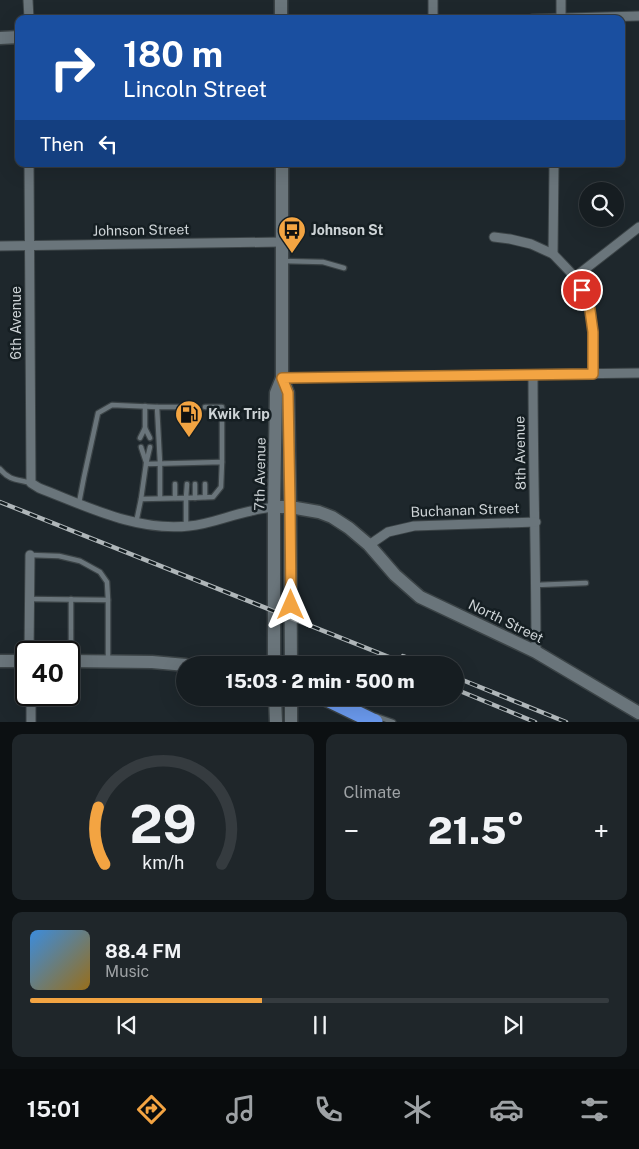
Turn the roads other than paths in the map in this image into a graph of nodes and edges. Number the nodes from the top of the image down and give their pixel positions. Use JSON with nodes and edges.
{"nodes":[{"id":1,"x":28,"y":0,"type":"edge"},
{"id":2,"x":281,"y":0,"type":"edge"},
{"id":3,"x":433,"y":0,"type":"edge"},
{"id":4,"x":561,"y":0,"type":"edge"},
{"id":5,"x":29,"y":15,"type":"edge"},
{"id":6,"x":281,"y":15,"type":"edge"},
{"id":7,"x":433,"y":15,"type":"edge"},
{"id":8,"x":561,"y":15,"type":"edge"},
{"id":9,"x":625,"y":16,"type":"edge"},
{"id":10,"x":639,"y":16,"type":"edge"},
{"id":11,"x":15,"y":37,"type":"edge"},
{"id":12,"x":0,"y":38,"type":"edge"},
{"id":13,"x":29,"y":167,"type":"edge"},
{"id":14,"x":282,"y":167,"type":"edge"},
{"id":15,"x":554,"y":167,"type":"edge"},
{"id":16,"x":639,"y":227,"type":"edge"},
{"id":17,"x":494,"y":238,"type":"dead end"},
{"id":18,"x":282,"y":242,"type":"junction"},
{"id":19,"x":0,"y":246,"type":"edge"},
{"id":20,"x":30,"y":246,"type":"junction"},
{"id":21,"x":553,"y":254,"type":"junction"},
{"id":22,"x":282,"y":261,"type":"junction"},
{"id":23,"x":344,"y":268,"type":"dead end"},
{"id":24,"x":575,"y":277,"type":"junction"},
{"id":25,"x":639,"y":373,"type":"edge"},
{"id":26,"x":593,"y":374,"type":"junction"},
{"id":27,"x":533,"y":375,"type":"junction"},
{"id":28,"x":282,"y":378,"type":"junction"},
{"id":29,"x":145,"y":406,"type":"junction"},
{"id":30,"x":157,"y":407,"type":"junction"},
{"id":31,"x":178,"y":407,"type":"dead end"},
{"id":32,"x":205,"y":407,"type":"dead end"},
{"id":33,"x":145,"y":428,"type":"junction"},
{"id":34,"x":140,"y":438,"type":"dead end"},
{"id":35,"x":150,"y":438,"type":"dead end"},
{"id":36,"x":141,"y":447,"type":"dead end"},
{"id":37,"x":150,"y":447,"type":"dead end"},
{"id":38,"x":222,"y":462,"type":"junction"},
{"id":39,"x":186,"y":463,"type":"junction"},
{"id":40,"x":196,"y":463,"type":"junction"},
{"id":41,"x":205,"y":463,"type":"junction"},
{"id":42,"x":146,"y":464,"type":"junction"},
{"id":43,"x":160,"y":464,"type":"junction"},
{"id":44,"x":0,"y":469,"type":"edge"},
{"id":45,"x":187,"y":469,"type":"dead end"},
{"id":46,"x":195,"y":469,"type":"dead end"},
{"id":47,"x":205,"y":469,"type":"dead end"},
{"id":48,"x":31,"y":483,"type":"junction"},
{"id":49,"x":175,"y":484,"type":"dead end"},
{"id":50,"x":186,"y":484,"type":"dead end"},
{"id":51,"x":195,"y":484,"type":"dead end"},
{"id":52,"x":204,"y":484,"type":"dead end"},
{"id":53,"x":205,"y":497,"type":"junction"},
{"id":54,"x":141,"y":498,"type":"junction"},
{"id":55,"x":160,"y":498,"type":"junction"},
{"id":56,"x":175,"y":498,"type":"junction"},
{"id":57,"x":186,"y":498,"type":"junction"},
{"id":58,"x":195,"y":498,"type":"junction"},
{"id":59,"x":79,"y":503,"type":"junction"},
{"id":60,"x":274,"y":507,"type":"junction"},
{"id":61,"x":290,"y":508,"type":"junction"},
{"id":62,"x":536,"y":522,"type":"junction"},
{"id":63,"x":136,"y":523,"type":"junction"},
{"id":64,"x":186,"y":527,"type":"junction"},
{"id":65,"x":369,"y":545,"type":"junction"},
{"id":66,"x":30,"y":555,"type":"joint"},
{"id":67,"x":586,"y":583,"type":"dead end"},
{"id":68,"x":536,"y":586,"type":"junction"},
{"id":69,"x":30,"y":599,"type":"junction"},
{"id":70,"x":71,"y":599,"type":"junction"},
{"id":71,"x":108,"y":600,"type":"junction"},
{"id":72,"x":29,"y":641,"type":"edge"},
{"id":73,"x":70,"y":641,"type":"edge"},
{"id":74,"x":536,"y":652,"type":"junction"},
{"id":75,"x":274,"y":656,"type":"edge"},
{"id":76,"x":291,"y":656,"type":"edge"},
{"id":77,"x":0,"y":661,"type":"edge"},
{"id":78,"x":15,"y":661,"type":"edge"},
{"id":79,"x":80,"y":661,"type":"edge"},
{"id":80,"x":108,"y":661,"type":"junction"},
{"id":81,"x":176,"y":664,"type":"edge"},
{"id":82,"x":31,"y":706,"type":"edge"},
{"id":83,"x":275,"y":706,"type":"edge"},
{"id":84,"x":291,"y":706,"type":"edge"},
{"id":85,"x":344,"y":706,"type":"edge"},
{"id":86,"x":353,"y":710,"type":"junction"},
{"id":87,"x":639,"y":713,"type":"edge"},
{"id":88,"x":31,"y":722,"type":"edge"},
{"id":89,"x":276,"y":722,"type":"edge"},
{"id":90,"x":291,"y":722,"type":"edge"},
{"id":91,"x":375,"y":722,"type":"edge"},
{"id":92,"x":392,"y":722,"type":"edge"}],
"edges":[{"from":1,"to":5,"type":"street"},
{"from":2,"to":6,"type":"street"},
{"from":3,"to":7,"type":"street"},
{"from":4,"to":8,"type":"street"},
{"from":9,"to":10,"type":"street"},
{"from":11,"to":12,"type":"street"},
{"from":13,"to":20,"type":"street","name":"6th Avenue"},
{"from":14,"to":18,"type":"street","name":"7th Avenue"},
{"from":15,"to":21,"type":"street"},
{"from":16,"to":24,"type":"street"},
{"from":17,"to":21,"type":"street"},
{"from":18,"to":20,"type":"street","name":"Johnson Street"},
{"from":18,"to":22,"type":"street","name":"7th Avenue"},
{"from":19,"to":20,"type":"street","name":"Johnson Street"},
{"from":20,"to":48,"type":"street","name":"6th Avenue"},
{"from":21,"to":24,"type":"street"},
{"from":22,"to":23,"type":"lane"},
{"from":22,"to":28,"type":"street","name":"7th Avenue"},
{"from":24,"to":26,"type":"street"},
{"from":25,"to":26,"type":"street"},
{"from":26,"to":27,"type":"street"},
{"from":27,"to":28,"type":"street"},
{"from":27,"to":62,"type":"street","name":"8th Avenue"},
{"from":28,"to":60,"type":"street","name":"7th Avenue"},
{"from":28,"to":61,"type":"street"},
{"from":29,"to":30,"type":"lane"},
{"from":29,"to":33,"type":"lane"},
{"from":29,"to":59,"type":"lane"},
{"from":30,"to":31,"type":"lane"},
{"from":30,"to":43,"type":"lane"},
{"from":32,"to":38,"type":"lane"},
{"from":33,"to":34,"type":"lane"},
{"from":33,"to":35,"type":"lane"},
{"from":36,"to":42,"type":"lane"},
{"from":37,"to":42,"type":"lane"},
{"from":38,"to":41,"type":"lane"},
{"from":38,"to":53,"type":"lane"},
{"from":39,"to":40,"type":"lane"},
{"from":39,"to":43,"type":"lane"},
{"from":39,"to":45,"type":"lane"},
{"from":40,"to":41,"type":"lane"},
{"from":40,"to":46,"type":"lane"},
{"from":41,"to":47,"type":"lane"},
{"from":42,"to":43,"type":"lane"},
{"from":42,"to":54,"type":"lane"},
{"from":43,"to":55,"type":"lane"},
{"from":44,"to":48,"type":"lane"},
{"from":48,"to":59,"type":"street"},
{"from":49,"to":56,"type":"lane"},
{"from":50,"to":57,"type":"lane"},
{"from":51,"to":58,"type":"lane"},
{"from":52,"to":53,"type":"lane"},
{"from":53,"to":58,"type":"lane"},
{"from":54,"to":55,"type":"lane"},
{"from":54,"to":63,"type":"lane"},
{"from":55,"to":56,"type":"lane"},
{"from":56,"to":57,"type":"lane"},
{"from":57,"to":58,"type":"lane"},
{"from":57,"to":64,"type":"lane"},
{"from":59,"to":63,"type":"street"},
{"from":60,"to":61,"type":"street"},
{"from":60,"to":64,"type":"street"},
{"from":60,"to":75,"type":"street","name":"7th Avenue"},
{"from":61,"to":65,"type":"street"},
{"from":61,"to":76,"type":"street"},
{"from":62,"to":65,"type":"street","name":"Buchanan Street"},
{"from":62,"to":68,"type":"street","name":"8th Avenue"},
{"from":63,"to":64,"type":"street"},
{"from":65,"to":74,"type":"street","name":"North Street"},
{"from":66,"to":69,"type":"street"},
{"from":66,"to":71,"type":"lane"},
{"from":67,"to":68,"type":"lane"},
{"from":68,"to":74,"type":"street","name":"8th Avenue"},
{"from":69,"to":70,"type":"lane"},
{"from":69,"to":72,"type":"street"},
{"from":70,"to":71,"type":"lane"},
{"from":70,"to":73,"type":"lane"},
{"from":71,"to":80,"type":"lane"},
{"from":74,"to":87,"type":"street","name":"North Street"},
{"from":77,"to":78,"type":"street"},
{"from":79,"to":80,"type":"street"},
{"from":80,"to":81,"type":"street"},
{"from":82,"to":88,"type":"street"},
{"from":83,"to":89,"type":"street"},
{"from":84,"to":90,"type":"street"},
{"from":85,"to":86,"type":"highway"},
{"from":86,"to":91,"type":"highway"},
{"from":86,"to":92,"type":"lane"}]}
